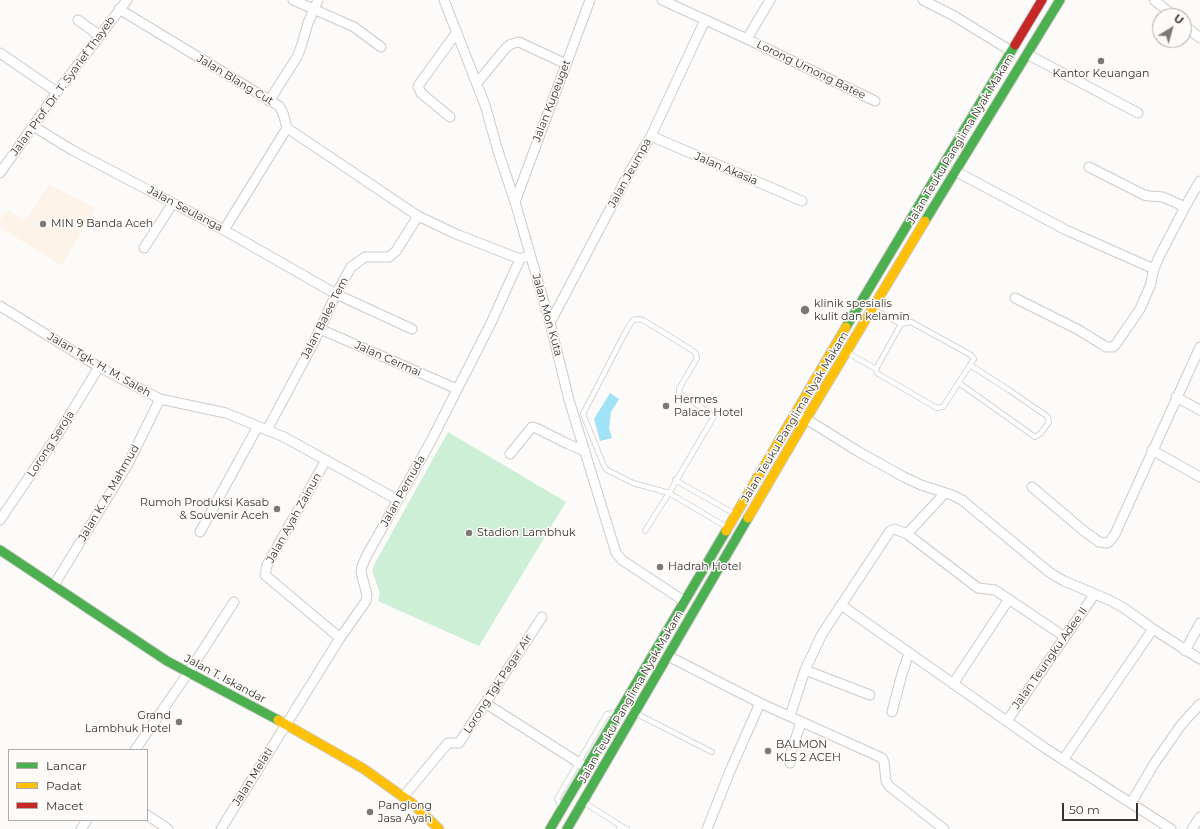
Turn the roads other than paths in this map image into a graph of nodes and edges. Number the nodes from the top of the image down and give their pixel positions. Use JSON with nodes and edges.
{"nodes":[{"id":1,"x":127,"y":0,"type":"edge"},
{"id":2,"x":293,"y":0,"type":"edge"},
{"id":3,"x":318,"y":0,"type":"edge"},
{"id":4,"x":444,"y":0,"type":"edge"},
{"id":5,"x":590,"y":0,"type":"edge"},
{"id":6,"x":662,"y":0,"type":"edge"},
{"id":7,"x":770,"y":0,"type":"edge"},
{"id":8,"x":923,"y":0,"type":"edge"},
{"id":9,"x":1042,"y":0,"type":"edge"},
{"id":10,"x":1060,"y":0,"type":"edge"},
{"id":11,"x":1154,"y":0,"type":"edge"},
{"id":12,"x":1164,"y":8,"type":"edge"},
{"id":13,"x":119,"y":9,"type":"junction"},
{"id":14,"x":313,"y":9,"type":"junction"},
{"id":15,"x":78,"y":20,"type":"dead end"},
{"id":16,"x":705,"y":20,"type":"junction"},
{"id":17,"x":457,"y":32,"type":"junction"},
{"id":18,"x":1192,"y":32,"type":"edge"},
{"id":19,"x":100,"y":36,"type":"junction"},
{"id":20,"x":1200,"y":38,"type":"edge"},
{"id":21,"x":747,"y":39,"type":"junction"},
{"id":22,"x":381,"y":47,"type":"dead end"},
{"id":23,"x":1011,"y":51,"type":"junction"},
{"id":24,"x":0,"y":53,"type":"edge"},
{"id":25,"x":1027,"y":54,"type":"junction"},
{"id":26,"x":566,"y":64,"type":"junction"},
{"id":27,"x":477,"y":82,"type":"junction"},
{"id":28,"x":57,"y":92,"type":"junction"},
{"id":29,"x":270,"y":100,"type":"junction"},
{"id":30,"x":875,"y":101,"type":"dead end"},
{"id":31,"x":1138,"y":113,"type":"dead end"},
{"id":32,"x":450,"y":117,"type":"dead end"},
{"id":33,"x":33,"y":126,"type":"junction"},
{"id":34,"x":287,"y":128,"type":"junction"},
{"id":35,"x":651,"y":136,"type":"junction"},
{"id":36,"x":3,"y":162,"type":"edge"},
{"id":37,"x":1089,"y":167,"type":"dead end"},
{"id":38,"x":955,"y":171,"type":"junction"},
{"id":39,"x":0,"y":173,"type":"edge"},
{"id":40,"x":1200,"y":181,"type":"edge"},
{"id":41,"x":802,"y":201,"type":"dead end"},
{"id":42,"x":515,"y":202,"type":"junction"},
{"id":43,"x":173,"y":203,"type":"junction"},
{"id":44,"x":1185,"y":207,"type":"junction"},
{"id":45,"x":418,"y":216,"type":"junction"},
{"id":46,"x":224,"y":230,"type":"junction"},
{"id":47,"x":144,"y":248,"type":"dead end"},
{"id":48,"x":530,"y":255,"type":"junction"},
{"id":49,"x":520,"y":259,"type":"junction"},
{"id":50,"x":1154,"y":269,"type":"junction"},
{"id":51,"x":336,"y":294,"type":"junction"},
{"id":52,"x":1015,"y":298,"type":"dead end"},
{"id":53,"x":0,"y":306,"type":"edge"},
{"id":54,"x":873,"y":309,"type":"junction"},
{"id":55,"x":550,"y":323,"type":"junction"},
{"id":56,"x":902,"y":324,"type":"junction"},
{"id":57,"x":320,"y":329,"type":"junction"},
{"id":58,"x":412,"y":329,"type":"dead end"},
{"id":59,"x":1200,"y":347,"type":"edge"},
{"id":60,"x":847,"y":352,"type":"junction"},
{"id":61,"x":970,"y":365,"type":"junction"},
{"id":62,"x":99,"y":367,"type":"junction"},
{"id":63,"x":876,"y":369,"type":"junction"},
{"id":64,"x":959,"y":383,"type":"junction"},
{"id":65,"x":457,"y":389,"type":"junction"},
{"id":66,"x":1176,"y":397,"type":"junction"},
{"id":67,"x":160,"y":399,"type":"junction"},
{"id":68,"x":1200,"y":410,"type":"edge"},
{"id":69,"x":795,"y":412,"type":"junction"},
{"id":70,"x":806,"y":419,"type":"junction"},
{"id":71,"x":258,"y":426,"type":"junction"},
{"id":72,"x":267,"y":430,"type":"junction"},
{"id":73,"x":585,"y":450,"type":"junction"},
{"id":74,"x":1152,"y":450,"type":"junction"},
{"id":75,"x":510,"y":454,"type":"dead end"},
{"id":76,"x":326,"y":460,"type":"junction"},
{"id":77,"x":1200,"y":477,"type":"edge"},
{"id":78,"x":675,"y":480,"type":"junction"},
{"id":79,"x":1032,"y":487,"type":"dead end"},
{"id":80,"x":668,"y":493,"type":"junction"},
{"id":81,"x":945,"y":493,"type":"junction"},
{"id":82,"x":398,"y":500,"type":"junction"},
{"id":83,"x":735,"y":515,"type":"junction"},
{"id":84,"x":0,"y":520,"type":"edge"},
{"id":85,"x":727,"y":530,"type":"junction"},
{"id":86,"x":645,"y":531,"type":"dead end"},
{"id":87,"x":200,"y":532,"type":"dead end"},
{"id":88,"x":906,"y":534,"type":"junction"},
{"id":89,"x":737,"y":538,"type":"junction"},
{"id":90,"x":0,"y":550,"type":"edge"},
{"id":91,"x":54,"y":585,"type":"junction"},
{"id":92,"x":1094,"y":595,"type":"junction"},
{"id":93,"x":1009,"y":599,"type":"junction"},
{"id":94,"x":234,"y":602,"type":"dead end"},
{"id":95,"x":684,"y":602,"type":"junction"},
{"id":96,"x":841,"y":605,"type":"junction"},
{"id":97,"x":542,"y":617,"type":"dead end"},
{"id":98,"x":1200,"y":623,"type":"edge"},
{"id":99,"x":1153,"y":629,"type":"junction"},
{"id":100,"x":1065,"y":637,"type":"junction"},
{"id":101,"x":340,"y":638,"type":"junction"},
{"id":102,"x":1185,"y":650,"type":"junction"},
{"id":103,"x":909,"y":653,"type":"junction"},
{"id":104,"x":668,"y":656,"type":"junction"},
{"id":105,"x":1200,"y":659,"type":"edge"},
{"id":106,"x":805,"y":670,"type":"junction"},
{"id":107,"x":188,"y":673,"type":"junction"},
{"id":108,"x":953,"y":684,"type":"junction"},
{"id":109,"x":870,"y":695,"type":"dead end"},
{"id":110,"x":485,"y":703,"type":"junction"},
{"id":111,"x":760,"y":703,"type":"junction"},
{"id":112,"x":1200,"y":704,"type":"edge"},
{"id":113,"x":892,"y":712,"type":"dead end"},
{"id":114,"x":635,"y":713,"type":"junction"},
{"id":115,"x":618,"y":714,"type":"junction"},
{"id":116,"x":790,"y":716,"type":"junction"},
{"id":117,"x":1007,"y":721,"type":"junction"},
{"id":118,"x":801,"y":722,"type":"junction"},
{"id":119,"x":286,"y":725,"type":"junction"},
{"id":120,"x":603,"y":740,"type":"junction"},
{"id":121,"x":615,"y":747,"type":"junction"},
{"id":122,"x":136,"y":749,"type":"edge"},
{"id":123,"x":712,"y":752,"type":"dead end"},
{"id":124,"x":1063,"y":760,"type":"junction"},
{"id":125,"x":578,"y":762,"type":"junction"},
{"id":126,"x":790,"y":763,"type":"dead end"},
{"id":127,"x":587,"y":768,"type":"junction"},
{"id":128,"x":403,"y":797,"type":"junction"},
{"id":129,"x":583,"y":802,"type":"junction"},
{"id":130,"x":1131,"y":803,"type":"junction"},
{"id":131,"x":563,"y":807,"type":"junction"},
{"id":132,"x":148,"y":816,"type":"edge"},
{"id":133,"x":1200,"y":817,"type":"edge"},
{"id":134,"x":620,"y":827,"type":"edge"},
{"id":135,"x":938,"y":827,"type":"edge"},
{"id":136,"x":168,"y":829,"type":"edge"},
{"id":137,"x":221,"y":829,"type":"edge"},
{"id":138,"x":439,"y":829,"type":"edge"},
{"id":139,"x":550,"y":829,"type":"edge"},
{"id":140,"x":567,"y":829,"type":"edge"},
{"id":141,"x":627,"y":829,"type":"edge"},
{"id":142,"x":707,"y":829,"type":"edge"},
{"id":143,"x":1171,"y":829,"type":"edge"},
{"id":144,"x":1192,"y":829,"type":"edge"}],
"edges":[{"from":1,"to":13,"type":"street","name":"Jalan Prof. Dr. T. Syarief Thayeb"},
{"from":2,"to":14,"type":"street"},
{"from":3,"to":14,"type":"street"},
{"from":4,"to":17,"type":"street","name":"Jalan Mon Kuta"},
{"from":5,"to":26,"type":"street","name":"Jalan Kupeuget"},
{"from":6,"to":16,"type":"street","name":"Lorong Umong Batee"},
{"from":7,"to":21,"type":"street"},
{"from":8,"to":23,"type":"street"},
{"from":9,"to":23,"type":"main road","name":"Jalan Teuku Panglima Nyak Makam"},
{"from":10,"to":25,"type":"main road","name":"Jalan Teuku Panglima Nyak Makam"},
{"from":11,"to":12,"type":"street"},
{"from":13,"to":19,"type":"street","name":"Jalan Prof. Dr. T. Syarief Thayeb"},
{"from":13,"to":29,"type":"street","name":"Jalan Blang Cut"},
{"from":14,"to":22,"type":"street"},
{"from":14,"to":29,"type":"street"},
{"from":15,"to":19,"type":"street"},
{"from":16,"to":21,"type":"street","name":"Lorong Umong Batee"},
{"from":16,"to":35,"type":"street","name":"Jalan Jeumpa"},
{"from":17,"to":27,"type":"street","name":"Jalan Mon Kuta"},
{"from":17,"to":32,"type":"street"},
{"from":18,"to":20,"type":"street"},
{"from":19,"to":28,"type":"street","name":"Jalan Prof. Dr. T. Syarief Thayeb"},
{"from":21,"to":30,"type":"street","name":"Lorong Umong Batee"},
{"from":23,"to":69,"type":"main road","name":"Jalan Teuku Panglima Nyak Makam"},
{"from":24,"to":28,"type":"street"},
{"from":25,"to":31,"type":"street"},
{"from":25,"to":38,"type":"main road","name":"Jalan Teuku Panglima Nyak Makam"},
{"from":26,"to":27,"type":"street"},
{"from":26,"to":42,"type":"street","name":"Jalan Kupeuget"},
{"from":27,"to":42,"type":"street","name":"Jalan Mon Kuta"},
{"from":28,"to":33,"type":"street","name":"Jalan Prof. Dr. T. Syarief Thayeb"},
{"from":29,"to":34,"type":"street","name":"Jalan Blang Cut"},
{"from":33,"to":36,"type":"street","name":"Jalan Prof. Dr. T. Syarief Thayeb"},
{"from":33,"to":43,"type":"street","name":"Jalan Seulanga"},
{"from":34,"to":45,"type":"street"},
{"from":34,"to":46,"type":"street"},
{"from":35,"to":41,"type":"street","name":"Jalan Akasia"},
{"from":35,"to":55,"type":"street","name":"Jalan Jeumpa"},
{"from":36,"to":39,"type":"street","name":"Jalan Prof. Dr. T. Syarief Thayeb"},
{"from":37,"to":44,"type":"street"},
{"from":38,"to":50,"type":"street"},
{"from":38,"to":54,"type":"main road","name":"Jalan Teuku Panglima Nyak Makam"},
{"from":40,"to":44,"type":"street"},
{"from":42,"to":48,"type":"street","name":"Jalan Mon Kuta"},
{"from":43,"to":46,"type":"street","name":"Jalan Seulanga"},
{"from":43,"to":47,"type":"street"},
{"from":44,"to":50,"type":"street"},
{"from":45,"to":49,"type":"street"},
{"from":45,"to":51,"type":"street","name":"Jalan Balee Tem"},
{"from":46,"to":51,"type":"street","name":"Jalan Seulanga"},
{"from":48,"to":49,"type":"street"},
{"from":48,"to":55,"type":"street","name":"Jalan Mon Kuta"},
{"from":49,"to":65,"type":"street","name":"Jalan Pemuda"},
{"from":50,"to":52,"type":"street"},
{"from":51,"to":57,"type":"street","name":"Jalan Balee Tem"},
{"from":51,"to":58,"type":"street","name":"Jalan Seulanga"},
{"from":53,"to":62,"type":"street","name":"Jalan Tgk. H. M. Saleh"},
{"from":54,"to":56,"type":"lane"},
{"from":54,"to":60,"type":"main road","name":"Jalan Teuku Panglima Nyak Makam"},
{"from":55,"to":73,"type":"street","name":"Jalan Mon Kuta"},
{"from":56,"to":61,"type":"lane"},
{"from":56,"to":63,"type":"lane"},
{"from":57,"to":65,"type":"street","name":"Jalan Cermai"},
{"from":57,"to":72,"type":"street","name":"Jalan Balee Tem"},
{"from":59,"to":66,"type":"street"},
{"from":60,"to":63,"type":"lane"},
{"from":60,"to":70,"type":"main road","name":"Jalan Teuku Panglima Nyak Makam"},
{"from":61,"to":64,"type":"lane"},
{"from":61,"to":64,"type":"lane"},
{"from":62,"to":67,"type":"street","name":"Jalan Tgk. H. M. Saleh"},
{"from":62,"to":84,"type":"street","name":"Lorong Seroja"},
{"from":63,"to":64,"type":"lane"},
{"from":65,"to":82,"type":"street","name":"Jalan Pemuda"},
{"from":66,"to":68,"type":"street"},
{"from":66,"to":74,"type":"street"},
{"from":67,"to":71,"type":"street","name":"Jalan Tgk. H. M. Saleh"},
{"from":67,"to":91,"type":"street","name":"Jalan K. A. Mahmud"},
{"from":69,"to":70,"type":"street"},
{"from":69,"to":83,"type":"main road","name":"Jalan Teuku Panglima Nyak Makam"},
{"from":70,"to":81,"type":"street"},
{"from":70,"to":89,"type":"main road","name":"Jalan Teuku Panglima Nyak Makam"},
{"from":71,"to":72,"type":"street","name":"Jalan Tgk. H. M. Saleh"},
{"from":71,"to":87,"type":"street"},
{"from":72,"to":76,"type":"street","name":"Jalan Tgk. H. M. Saleh"},
{"from":73,"to":75,"type":"street"},
{"from":73,"to":95,"type":"street","name":"Jalan Mon Kuta"},
{"from":74,"to":77,"type":"street"},
{"from":74,"to":79,"type":"street"},
{"from":76,"to":82,"type":"street","name":"Jalan Tgk. H. M. Saleh"},
{"from":76,"to":101,"type":"street","name":"Jalan Ayah Zainun"},
{"from":78,"to":80,"type":"lane"},
{"from":78,"to":80,"type":"lane"},
{"from":78,"to":83,"type":"lane"},
{"from":80,"to":85,"type":"lane"},
{"from":80,"to":86,"type":"lane"},
{"from":81,"to":88,"type":"street"},
{"from":81,"to":92,"type":"street"},
{"from":82,"to":101,"type":"street","name":"Jalan Pemuda"},
{"from":83,"to":85,"type":"main road","name":"Jalan Teuku Panglima Nyak Makam"},
{"from":85,"to":89,"type":"main road"},
{"from":85,"to":95,"type":"main road","name":"Jalan Teuku Panglima Nyak Makam"},
{"from":88,"to":93,"type":"street"},
{"from":88,"to":96,"type":"street"},
{"from":89,"to":104,"type":"main road","name":"Jalan Teuku Panglima Nyak Makam"},
{"from":90,"to":91,"type":"main road","name":"Jalan T. Iskandar"},
{"from":91,"to":107,"type":"main road","name":"Jalan T. Iskandar"},
{"from":92,"to":99,"type":"street"},
{"from":92,"to":100,"type":"street","name":"Jalan Teungku Adee II"},
{"from":93,"to":100,"type":"street"},
{"from":93,"to":108,"type":"street"},
{"from":94,"to":107,"type":"street"},
{"from":95,"to":115,"type":"main road","name":"Jalan Teuku Panglima Nyak Makam"},
{"from":96,"to":103,"type":"street"},
{"from":96,"to":106,"type":"street"},
{"from":97,"to":110,"type":"street","name":"Lorong Tgk Pagar Air"},
{"from":98,"to":102,"type":"street"},
{"from":99,"to":102,"type":"street"},
{"from":99,"to":124,"type":"street"},
{"from":100,"to":117,"type":"street","name":"Jalan Teungku Adee II"},
{"from":101,"to":119,"type":"street","name":"Jalan Pemuda"},
{"from":102,"to":105,"type":"street"},
{"from":103,"to":108,"type":"street"},
{"from":103,"to":113,"type":"street"},
{"from":104,"to":111,"type":"street"},
{"from":104,"to":114,"type":"main road","name":"Jalan Teuku Panglima Nyak Makam"},
{"from":106,"to":109,"type":"street"},
{"from":106,"to":116,"type":"street"},
{"from":107,"to":119,"type":"main road","name":"Jalan T. Iskandar"},
{"from":107,"to":122,"type":"street"},
{"from":108,"to":117,"type":"street"},
{"from":110,"to":125,"type":"street"},
{"from":110,"to":128,"type":"street","name":"Lorong Tgk Pagar Air"},
{"from":111,"to":116,"type":"street"},
{"from":111,"to":142,"type":"street"},
{"from":112,"to":130,"type":"street"},
{"from":114,"to":121,"type":"main road","name":"Jalan Teuku Panglima Nyak Makam"},
{"from":114,"to":123,"type":"lane"},
{"from":115,"to":120,"type":"main road","name":"Jalan Teuku Panglima Nyak Makam"},
{"from":115,"to":125,"type":"lane"},
{"from":116,"to":118,"type":"street"},
{"from":117,"to":124,"type":"street"},
{"from":118,"to":126,"type":"street"},
{"from":118,"to":135,"type":"street"},
{"from":119,"to":128,"type":"main road","name":"Jalan T. Iskandar"},
{"from":119,"to":137,"type":"street","name":"Jalan Melati"},
{"from":120,"to":121,"type":"main road"},
{"from":120,"to":127,"type":"main road","name":"Jalan Teuku Panglima Nyak Makam"},
{"from":121,"to":129,"type":"main road","name":"Jalan Teuku Panglima Nyak Makam"},
{"from":124,"to":130,"type":"street"},
{"from":125,"to":127,"type":"street"},
{"from":125,"to":131,"type":"lane"},
{"from":127,"to":131,"type":"main road","name":"Jalan Teuku Panglima Nyak Makam"},
{"from":128,"to":138,"type":"main road","name":"Jalan T. Iskandar"},
{"from":129,"to":134,"type":"lane"},
{"from":129,"to":140,"type":"main road","name":"Jalan Teuku Panglima Nyak Makam"},
{"from":130,"to":143,"type":"street"},
{"from":131,"to":139,"type":"main road","name":"Jalan Teuku Panglima Nyak Makam"},
{"from":132,"to":136,"type":"street"},
{"from":133,"to":144,"type":"street"},
{"from":134,"to":141,"type":"lane"}]}
